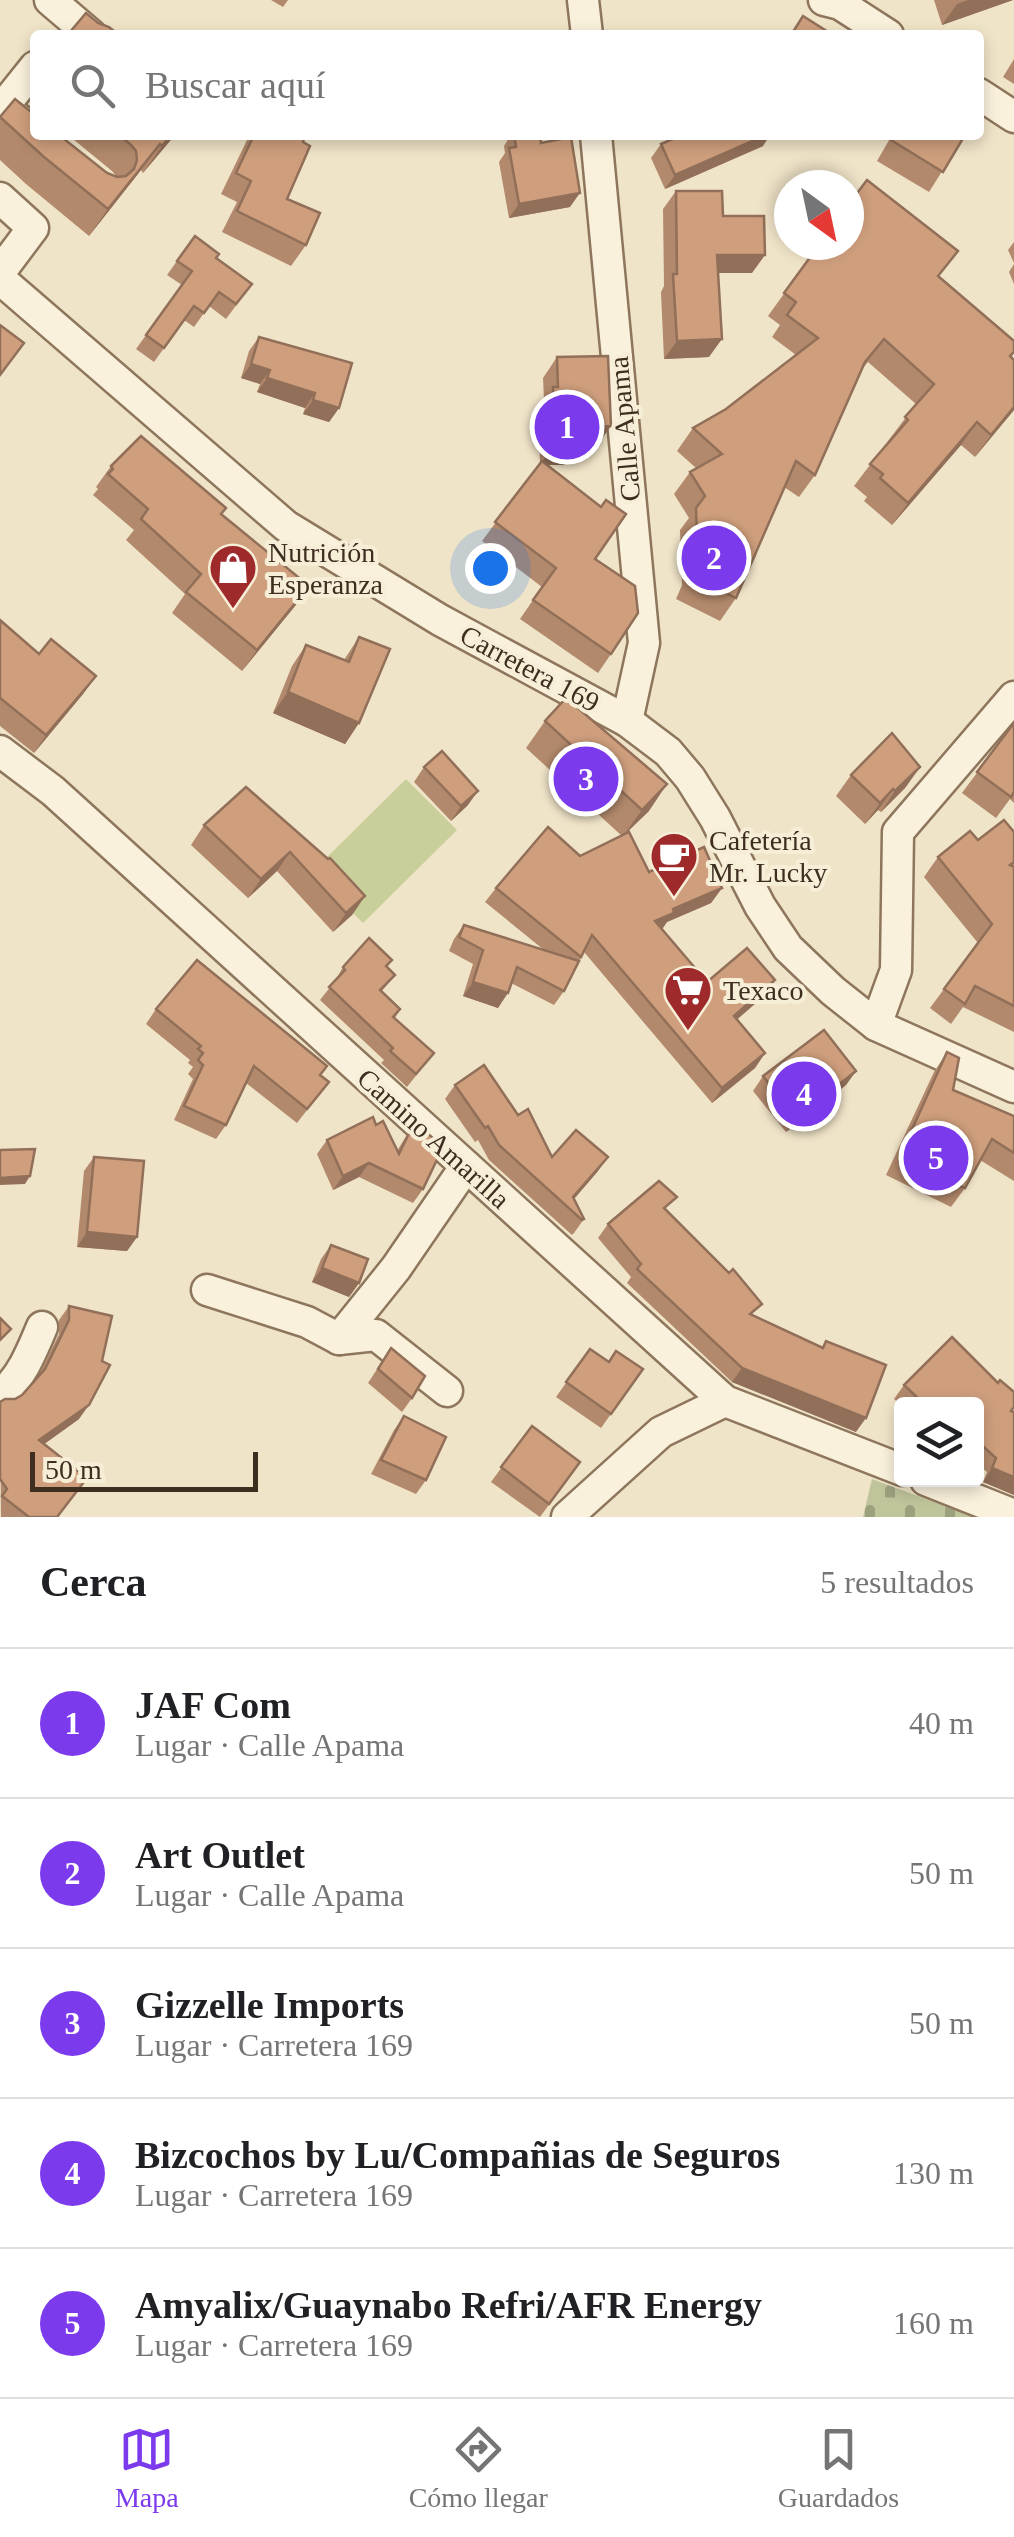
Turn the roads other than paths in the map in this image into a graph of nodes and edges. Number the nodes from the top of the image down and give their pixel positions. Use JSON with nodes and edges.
{"nodes":[{"id":1,"x":50,"y":0,"type":"edge"},
{"id":2,"x":584,"y":0,"type":"edge"},
{"id":3,"x":837,"y":1,"type":"edge"},
{"id":4,"x":75,"y":30,"type":"edge"},
{"id":5,"x":587,"y":30,"type":"edge"},
{"id":6,"x":880,"y":30,"type":"edge"},
{"id":7,"x":30,"y":73,"type":"edge"},
{"id":8,"x":984,"y":97,"type":"edge"},
{"id":9,"x":1014,"y":117,"type":"edge"},
{"id":10,"x":30,"y":128,"type":"edge"},
{"id":11,"x":596,"y":140,"type":"edge"},
{"id":12,"x":0,"y":198,"type":"edge"},
{"id":13,"x":0,"y":276,"type":"edge"},
{"id":14,"x":1014,"y":696,"type":"edge"},
{"id":15,"x":627,"y":721,"type":"junction"},
{"id":16,"x":0,"y":751,"type":"edge"},
{"id":17,"x":876,"y":1025,"type":"junction"},
{"id":18,"x":1014,"y":1088,"type":"edge"},
{"id":19,"x":466,"y":1166,"type":"junction"},
{"id":20,"x":207,"y":1290,"type":"dead end"},
{"id":21,"x":42,"y":1327,"type":"dead end"},
{"id":22,"x":339,"y":1339,"type":"junction"},
{"id":23,"x":447,"y":1391,"type":"dead end"},
{"id":24,"x":0,"y":1394,"type":"edge"},
{"id":25,"x":725,"y":1401,"type":"junction"},
{"id":26,"x":894,"y":1467,"type":"edge"},
{"id":27,"x":944,"y":1487,"type":"edge"},
{"id":28,"x":1014,"y":1515,"type":"edge"},
{"id":29,"x":567,"y":1517,"type":"edge"}],
"edges":[{"from":1,"to":4,"type":"street"},
{"from":2,"to":5,"type":"street"},
{"from":3,"to":6,"type":"street"},
{"from":7,"to":10,"type":"street"},
{"from":8,"to":9,"type":"street"},
{"from":11,"to":15,"type":"street","name":"Calle Apama"},
{"from":12,"to":13,"type":"street"},
{"from":13,"to":15,"type":"street","name":"Carretera 169"},
{"from":14,"to":17,"type":"street"},
{"from":15,"to":17,"type":"street","name":"Carretera 169"},
{"from":16,"to":19,"type":"street","name":"Camino Amarilla"},
{"from":17,"to":18,"type":"street","name":"Carretera 169"},
{"from":19,"to":22,"type":"street"},
{"from":19,"to":25,"type":"street","name":"Camino Amarilla"},
{"from":20,"to":22,"type":"street"},
{"from":21,"to":24,"type":"street"},
{"from":22,"to":23,"type":"street"},
{"from":25,"to":26,"type":"street","name":"Camino Amarilla"},
{"from":25,"to":29,"type":"street"},
{"from":27,"to":28,"type":"street"}]}
